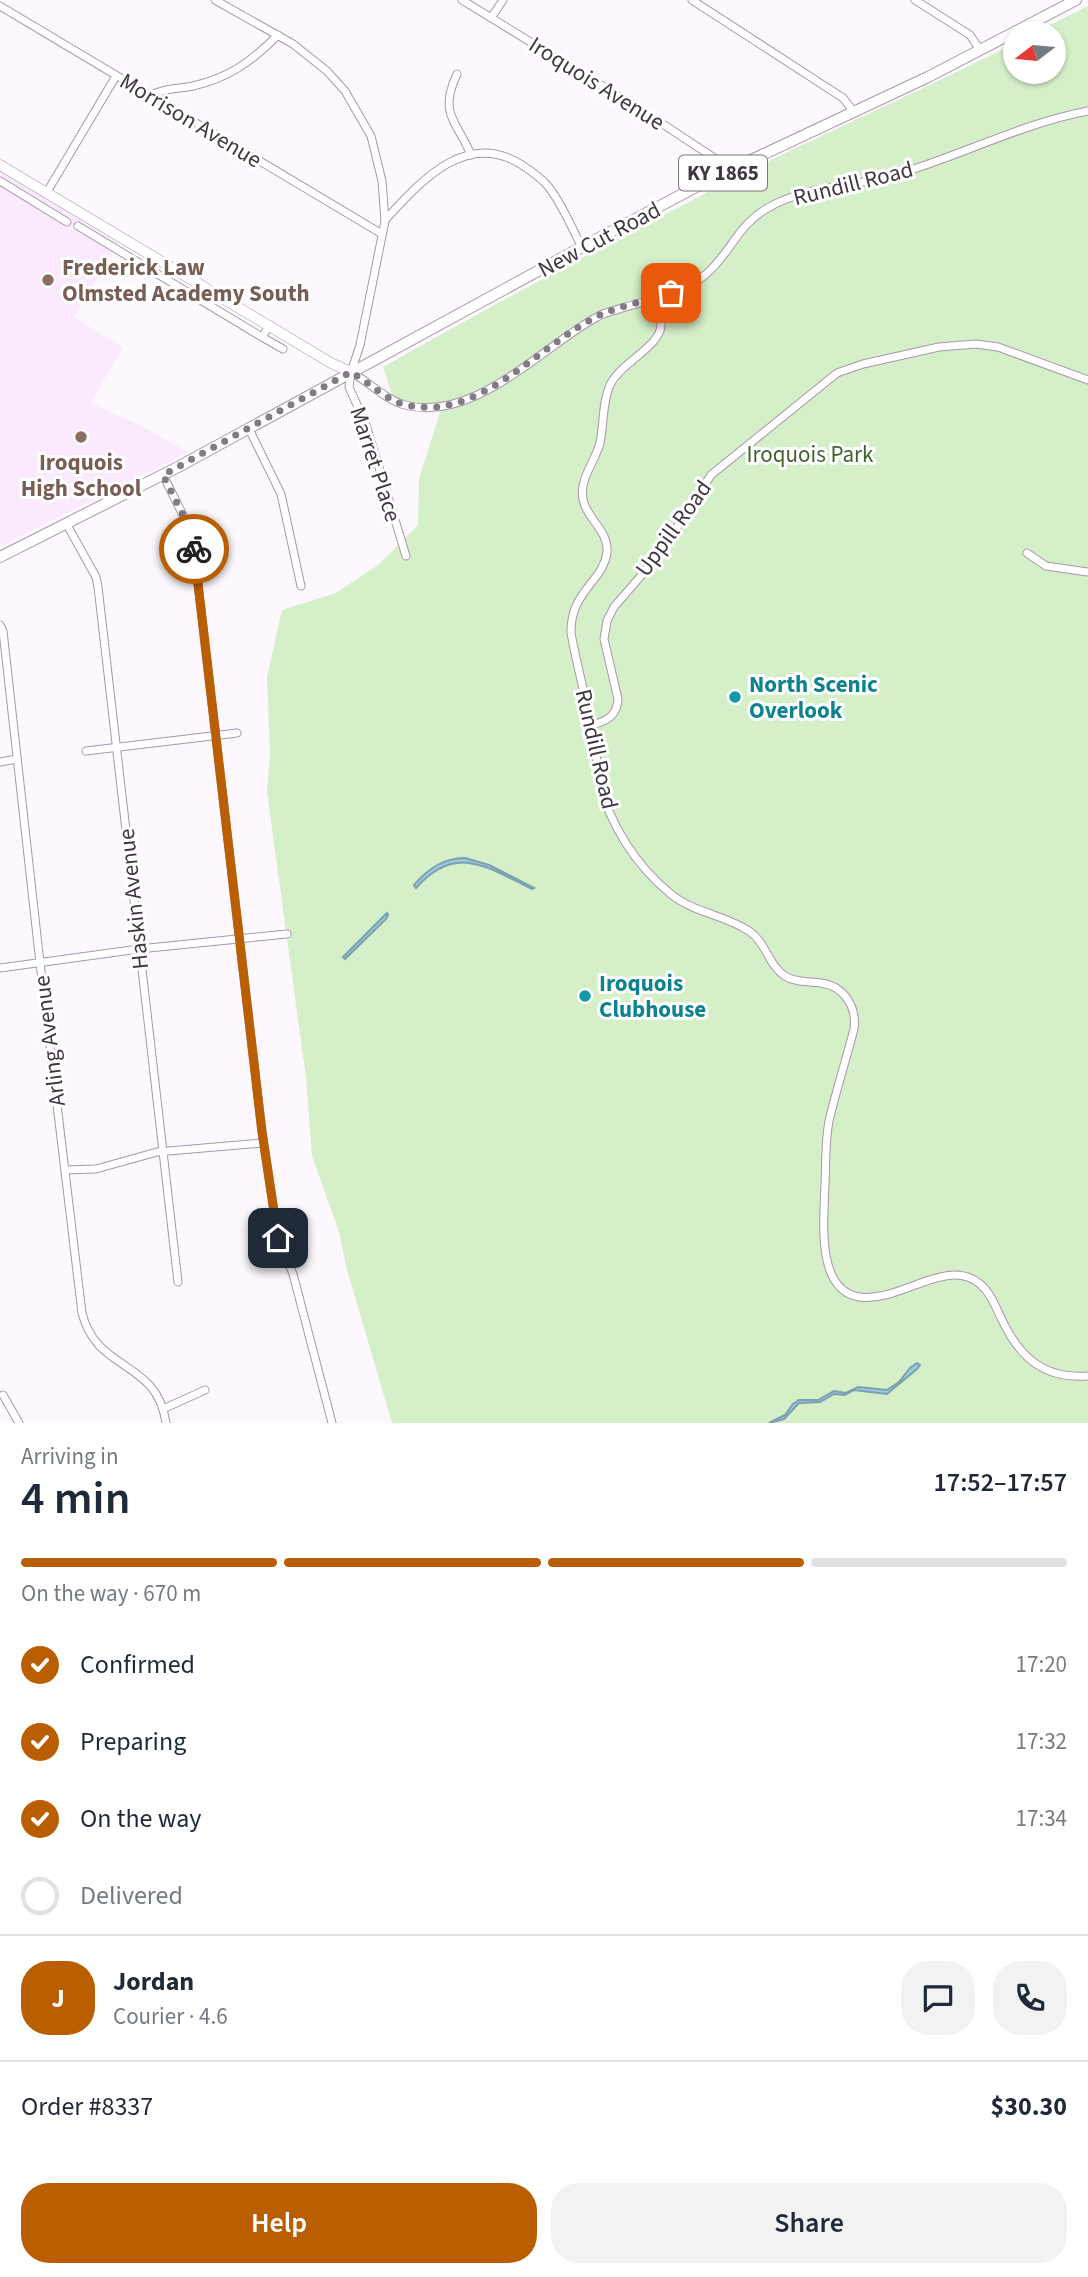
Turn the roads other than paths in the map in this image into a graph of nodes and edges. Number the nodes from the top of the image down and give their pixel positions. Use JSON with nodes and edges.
{"nodes":[{"id":1,"x":215,"y":0,"type":"edge"},
{"id":2,"x":462,"y":0,"type":"edge"},
{"id":3,"x":503,"y":0,"type":"edge"},
{"id":4,"x":692,"y":0,"type":"edge"},
{"id":5,"x":915,"y":0,"type":"edge"},
{"id":6,"x":1076,"y":0,"type":"edge"},
{"id":7,"x":0,"y":6,"type":"edge"},
{"id":8,"x":491,"y":18,"type":"junction"},
{"id":9,"x":278,"y":35,"type":"junction"},
{"id":10,"x":980,"y":50,"type":"junction"},
{"id":11,"x":457,"y":74,"type":"dead end"},
{"id":12,"x":116,"y":76,"type":"junction"},
{"id":13,"x":150,"y":96,"type":"junction"},
{"id":14,"x":1088,"y":111,"type":"edge"},
{"id":15,"x":854,"y":113,"type":"junction"},
{"id":16,"x":471,"y":156,"type":"junction"},
{"id":17,"x":0,"y":164,"type":"edge"},
{"id":18,"x":731,"y":169,"type":"junction"},
{"id":19,"x":0,"y":181,"type":"edge"},
{"id":20,"x":47,"y":192,"type":"junction"},
{"id":21,"x":385,"y":220,"type":"junction"},
{"id":22,"x":67,"y":222,"type":"dead end"},
{"id":23,"x":101,"y":224,"type":"junction"},
{"id":24,"x":78,"y":226,"type":"dead end"},
{"id":25,"x":382,"y":234,"type":"junction"},
{"id":26,"x":94,"y":236,"type":"junction"},
{"id":27,"x":582,"y":247,"type":"junction"},
{"id":28,"x":655,"y":299,"type":"junction"},
{"id":29,"x":270,"y":325,"type":"junction"},
{"id":30,"x":262,"y":337,"type":"junction"},
{"id":31,"x":283,"y":349,"type":"dead end"},
{"id":32,"x":351,"y":372,"type":"junction"},
{"id":33,"x":1088,"y":380,"type":"edge"},
{"id":34,"x":249,"y":429,"type":"junction"},
{"id":35,"x":163,"y":475,"type":"junction"},
{"id":36,"x":66,"y":523,"type":"junction"},
{"id":37,"x":1027,"y":553,"type":"dead end"},
{"id":38,"x":406,"y":556,"type":"dead end"},
{"id":39,"x":0,"y":557,"type":"edge"},
{"id":40,"x":1088,"y":572,"type":"edge"},
{"id":41,"x":301,"y":586,"type":"dead end"},
{"id":42,"x":0,"y":625,"type":"edge"},
{"id":43,"x":592,"y":725,"type":"junction"},
{"id":44,"x":237,"y":733,"type":"dead end"},
{"id":45,"x":216,"y":735,"type":"junction"},
{"id":46,"x":116,"y":746,"type":"junction"},
{"id":47,"x":86,"y":751,"type":"dead end"},
{"id":48,"x":17,"y":759,"type":"junction"},
{"id":49,"x":0,"y":762,"type":"edge"},
{"id":50,"x":287,"y":934,"type":"dead end"},
{"id":51,"x":239,"y":939,"type":"junction"},
{"id":52,"x":139,"y":949,"type":"junction"},
{"id":53,"x":40,"y":963,"type":"junction"},
{"id":54,"x":0,"y":968,"type":"edge"},
{"id":55,"x":263,"y":1143,"type":"junction"},
{"id":56,"x":162,"y":1152,"type":"junction"},
{"id":57,"x":65,"y":1170,"type":"junction"},
{"id":58,"x":178,"y":1282,"type":"dead end"},
{"id":59,"x":1088,"y":1377,"type":"edge"},
{"id":60,"x":205,"y":1390,"type":"dead end"},
{"id":61,"x":3,"y":1395,"type":"dead end"},
{"id":62,"x":163,"y":1409,"type":"junction"},
{"id":63,"x":19,"y":1423,"type":"edge"},
{"id":64,"x":166,"y":1423,"type":"edge"},
{"id":65,"x":332,"y":1423,"type":"edge"}],
"edges":[{"from":1,"to":9,"type":"street"},
{"from":2,"to":8,"type":"street","name":"Iroquois Avenue"},
{"from":3,"to":8,"type":"street"},
{"from":4,"to":15,"type":"street"},
{"from":5,"to":10,"type":"street"},
{"from":6,"to":10,"type":"main road","name":"New Cut Road","number":"KY 1865"},
{"from":7,"to":12,"type":"street","name":"Morrison Avenue"},
{"from":8,"to":18,"type":"street","name":"Iroquois Avenue"},
{"from":9,"to":13,"type":"street"},
{"from":9,"to":21,"type":"street"},
{"from":10,"to":15,"type":"main road","name":"New Cut Road","number":"KY 1865"},
{"from":11,"to":16,"type":"street"},
{"from":12,"to":13,"type":"street","name":"Morrison Avenue"},
{"from":12,"to":20,"type":"street"},
{"from":13,"to":25,"type":"street","name":"Morrison Avenue"},
{"from":14,"to":28,"type":"street","name":"Rundill Road"},
{"from":15,"to":18,"type":"main road","name":"New Cut Road","number":"KY 1865"},
{"from":16,"to":21,"type":"street"},
{"from":16,"to":27,"type":"street"},
{"from":17,"to":20,"type":"main road"},
{"from":18,"to":27,"type":"main road","name":"New Cut Road","number":"KY 1865"},
{"from":19,"to":22,"type":"street"},
{"from":20,"to":23,"type":"main road"},
{"from":21,"to":25,"type":"street"},
{"from":23,"to":26,"type":"street"},
{"from":23,"to":29,"type":"main road"},
{"from":24,"to":26,"type":"street"},
{"from":25,"to":32,"type":"street"},
{"from":26,"to":30,"type":"street"},
{"from":27,"to":32,"type":"main road","name":"New Cut Road","number":"KY 1865"},
{"from":28,"to":32,"type":"street"},
{"from":28,"to":43,"type":"street","name":"Rundill Road"},
{"from":29,"to":30,"type":"street"},
{"from":29,"to":32,"type":"main road"},
{"from":30,"to":31,"type":"street"},
{"from":32,"to":34,"type":"main road","number":"KY 1865"},
{"from":32,"to":38,"type":"street","name":"Marret Place"},
{"from":33,"to":43,"type":"street","name":"Uppill Road"},
{"from":34,"to":35,"type":"main road","number":"KY 1865"},
{"from":34,"to":41,"type":"street"},
{"from":35,"to":36,"type":"main road","number":"KY 1865"},
{"from":35,"to":45,"type":"street"},
{"from":36,"to":39,"type":"main road","number":"KY 1865"},
{"from":36,"to":46,"type":"street","name":"Haskin Avenue"},
{"from":37,"to":40,"type":"street"},
{"from":42,"to":48,"type":"street","name":"Arling Avenue"},
{"from":43,"to":59,"type":"street","name":"Rundill Road"},
{"from":44,"to":45,"type":"street"},
{"from":45,"to":46,"type":"street"},
{"from":45,"to":51,"type":"street"},
{"from":46,"to":47,"type":"street"},
{"from":46,"to":52,"type":"street","name":"Haskin Avenue"},
{"from":48,"to":49,"type":"street"},
{"from":48,"to":53,"type":"street","name":"Arling Avenue"},
{"from":50,"to":51,"type":"street"},
{"from":51,"to":52,"type":"street"},
{"from":51,"to":55,"type":"street"},
{"from":52,"to":53,"type":"street"},
{"from":52,"to":56,"type":"street","name":"Haskin Avenue"},
{"from":53,"to":54,"type":"street"},
{"from":53,"to":57,"type":"street","name":"Arling Avenue"},
{"from":55,"to":56,"type":"street"},
{"from":55,"to":65,"type":"street"},
{"from":56,"to":57,"type":"street"},
{"from":56,"to":58,"type":"street","name":"Haskin Avenue"},
{"from":57,"to":62,"type":"street","name":"Arling Avenue"},
{"from":60,"to":62,"type":"street"},
{"from":61,"to":63,"type":"street"},
{"from":62,"to":64,"type":"street","name":"Arling Avenue"}]}
